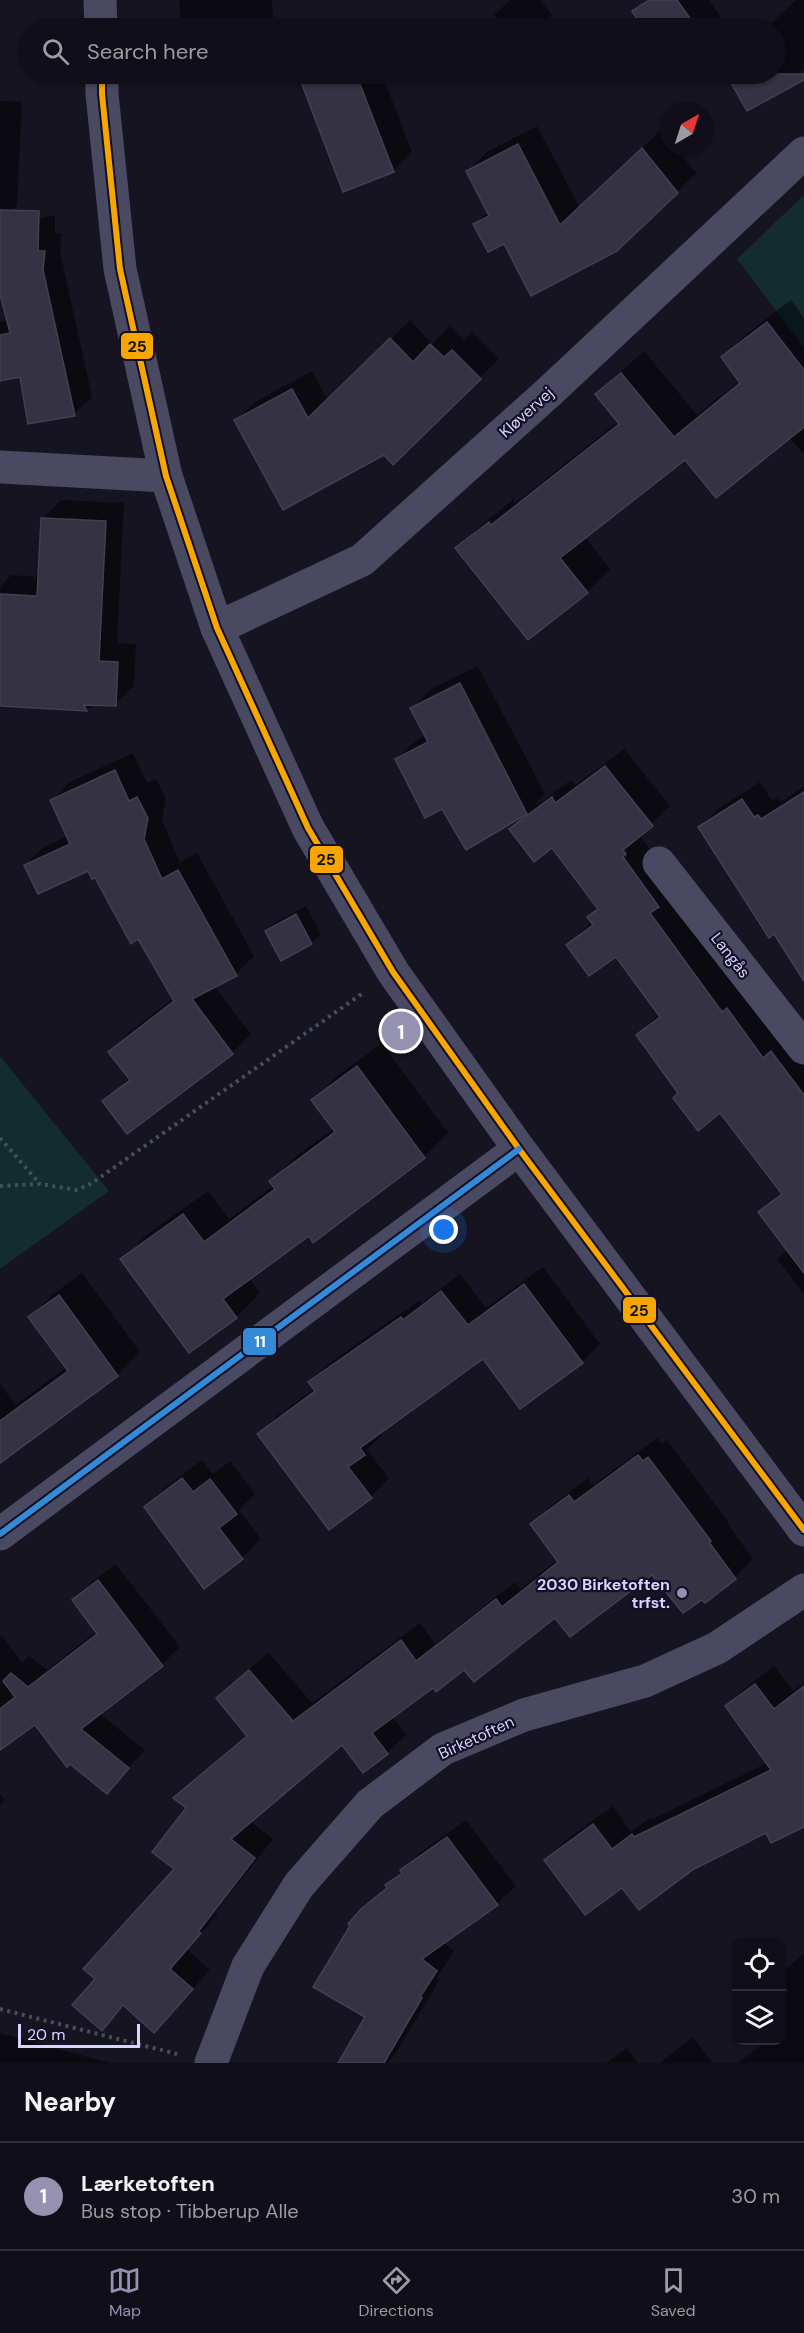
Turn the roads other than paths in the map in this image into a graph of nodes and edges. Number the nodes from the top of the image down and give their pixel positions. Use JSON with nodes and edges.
{"nodes":[{"id":1,"x":100,"y":0,"type":"edge"},
{"id":2,"x":101,"y":18,"type":"edge"},
{"id":3,"x":103,"y":84,"type":"edge"},
{"id":4,"x":804,"y":153,"type":"edge"},
{"id":5,"x":0,"y":467,"type":"edge"},
{"id":6,"x":166,"y":476,"type":"junction"},
{"id":7,"x":218,"y":628,"type":"junction"},
{"id":8,"x":659,"y":862,"type":"dead end"},
{"id":9,"x":804,"y":1048,"type":"edge"},
{"id":10,"x":519,"y":1149,"type":"junction"},
{"id":11,"x":804,"y":1530,"type":"edge"},
{"id":12,"x":0,"y":1534,"type":"edge"},
{"id":13,"x":804,"y":1590,"type":"edge"},
{"id":14,"x":200,"y":2060,"type":"edge"}],
"edges":[{"from":1,"to":2,"type":"street"},
{"from":3,"to":6,"type":"street"},
{"from":4,"to":7,"type":"street","name":"Kløvervej"},
{"from":5,"to":6,"type":"street"},
{"from":6,"to":7,"type":"street"},
{"from":7,"to":10,"type":"street"},
{"from":8,"to":9,"type":"street","name":"Langås"},
{"from":10,"to":11,"type":"street"},
{"from":10,"to":12,"type":"street"},
{"from":13,"to":14,"type":"street","name":"Birketoften"}]}
